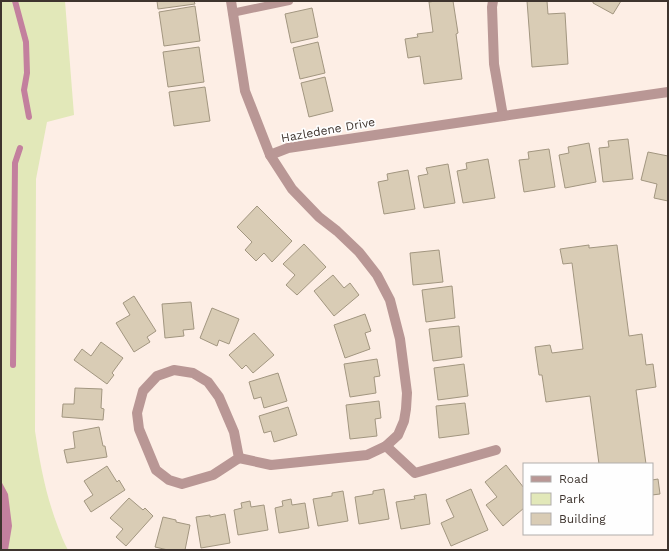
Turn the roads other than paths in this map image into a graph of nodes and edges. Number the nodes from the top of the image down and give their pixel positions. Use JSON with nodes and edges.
{"nodes":[{"id":1,"x":231,"y":1,"type":"edge"},
{"id":2,"x":289,"y":1,"type":"edge"},
{"id":3,"x":493,"y":1,"type":"edge"},
{"id":4,"x":232,"y":13,"type":"junction"},
{"id":5,"x":668,"y":92,"type":"edge"},
{"id":6,"x":502,"y":116,"type":"junction"},
{"id":7,"x":270,"y":155,"type":"junction"},
{"id":8,"x":386,"y":446,"type":"junction"},
{"id":9,"x":496,"y":450,"type":"dead end"},
{"id":10,"x":239,"y":458,"type":"junction"}],
"edges":[{"from":1,"to":4,"type":"street"},
{"from":2,"to":4,"type":"lane"},
{"from":3,"to":6,"type":"street"},
{"from":4,"to":7,"type":"street"},
{"from":5,"to":6,"type":"street","name":"Hazledene Drive"},
{"from":6,"to":7,"type":"street","name":"Hazledene Drive"},
{"from":7,"to":8,"type":"street","name":"Hazledene Drive"},
{"from":8,"to":9,"type":"street"},
{"from":8,"to":10,"type":"street"},
{"from":10,"to":10,"type":"street"}]}
